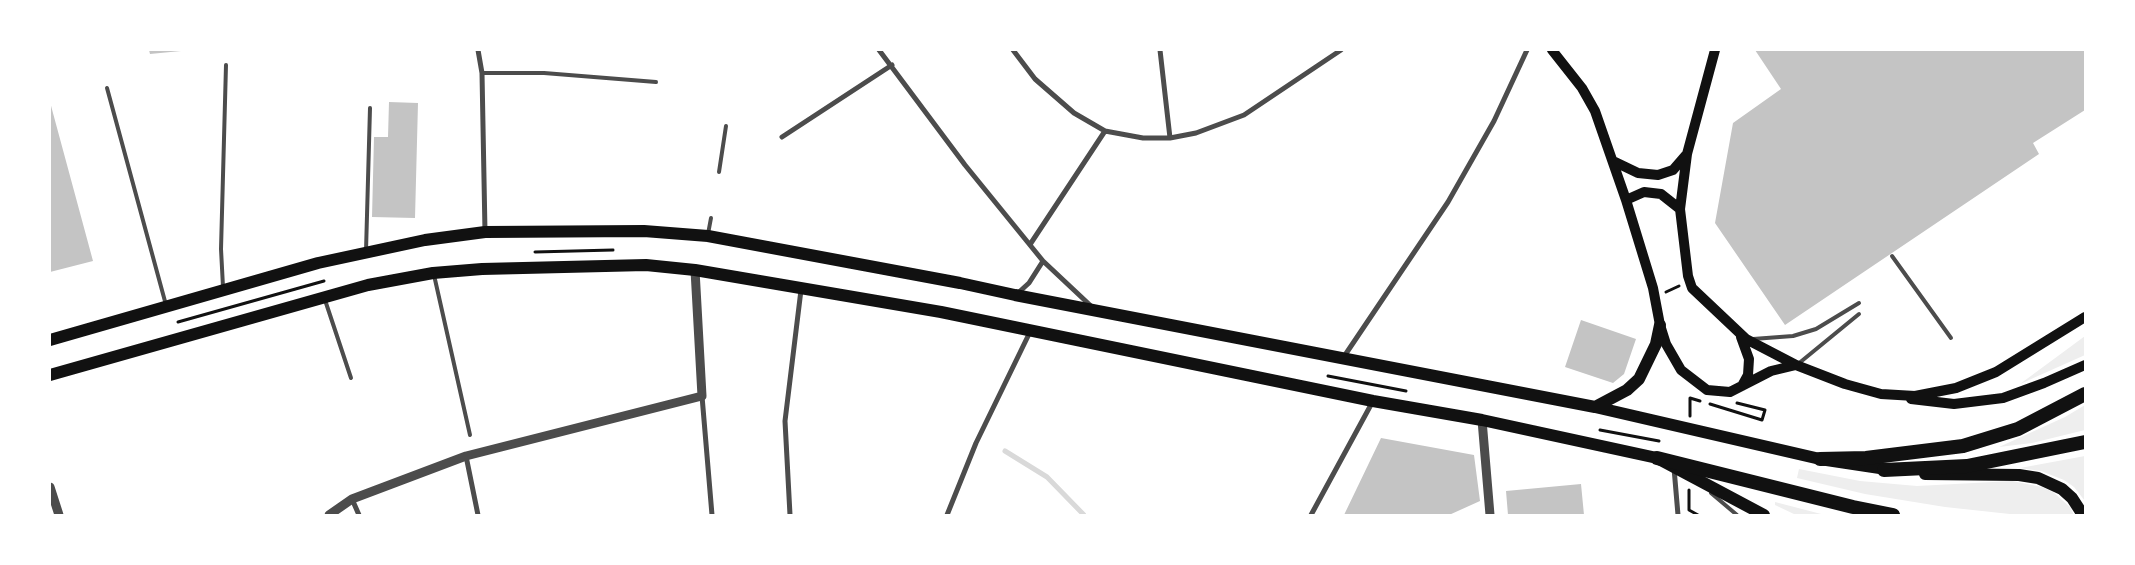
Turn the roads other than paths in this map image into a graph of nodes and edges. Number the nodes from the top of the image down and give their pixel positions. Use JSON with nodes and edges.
{"nodes":[{"id":1,"x":478,"y":50,"type":"edge"},
{"id":2,"x":879,"y":50,"type":"edge"},
{"id":3,"x":1013,"y":50,"type":"edge"},
{"id":4,"x":1160,"y":50,"type":"edge"},
{"id":5,"x":1341,"y":50,"type":"edge"},
{"id":6,"x":1527,"y":50,"type":"edge"},
{"id":7,"x":1552,"y":50,"type":"edge"},
{"id":8,"x":1715,"y":50,"type":"edge"},
{"id":9,"x":226,"y":65,"type":"dead end"},
{"id":10,"x":892,"y":65,"type":"junction"},
{"id":11,"x":482,"y":73,"type":"junction"},
{"id":12,"x":656,"y":82,"type":"dead end"},
{"id":13,"x":107,"y":88,"type":"dead end"},
{"id":14,"x":370,"y":108,"type":"dead end"},
{"id":15,"x":726,"y":126,"type":"dead end"},
{"id":16,"x":1105,"y":131,"type":"junction"},
{"id":17,"x":782,"y":137,"type":"dead end"},
{"id":18,"x":1170,"y":138,"type":"junction"},
{"id":19,"x":1687,"y":154,"type":"junction"},
{"id":20,"x":1612,"y":161,"type":"junction"},
{"id":21,"x":719,"y":172,"type":"dead end"},
{"id":22,"x":1626,"y":200,"type":"junction"},
{"id":23,"x":1680,"y":209,"type":"junction"},
{"id":24,"x":711,"y":218,"type":"dead end"},
{"id":25,"x":485,"y":232,"type":"junction"},
{"id":26,"x":708,"y":236,"type":"junction"},
{"id":27,"x":1031,"y":243,"type":"junction"},
{"id":28,"x":366,"y":252,"type":"junction"},
{"id":29,"x":1892,"y":256,"type":"dead end"},
{"id":30,"x":1044,"y":261,"type":"junction"},
{"id":31,"x":695,"y":270,"type":"junction"},
{"id":32,"x":433,"y":273,"type":"junction"},
{"id":33,"x":802,"y":287,"type":"junction"},
{"id":34,"x":223,"y":290,"type":"junction"},
{"id":35,"x":1015,"y":295,"type":"junction"},
{"id":36,"x":324,"y":296,"type":"junction"},
{"id":37,"x":1859,"y":303,"type":"dead end"},
{"id":38,"x":166,"y":306,"type":"junction"},
{"id":39,"x":1096,"y":310,"type":"junction"},
{"id":40,"x":1859,"y":314,"type":"dead end"},
{"id":41,"x":2085,"y":317,"type":"edge"},
{"id":42,"x":1660,"y":325,"type":"junction"},
{"id":43,"x":1031,"y":329,"type":"junction"},
{"id":44,"x":1742,"y":337,"type":"junction"},
{"id":45,"x":1951,"y":338,"type":"dead end"},
{"id":46,"x":50,"y":340,"type":"edge"},
{"id":47,"x":1342,"y":358,"type":"junction"},
{"id":48,"x":1796,"y":365,"type":"junction"},
{"id":49,"x":2085,"y":365,"type":"edge"},
{"id":50,"x":50,"y":375,"type":"edge"},
{"id":51,"x":351,"y":378,"type":"dead end"},
{"id":52,"x":1742,"y":387,"type":"junction"},
{"id":53,"x":1882,"y":394,"type":"junction"},
{"id":54,"x":2085,"y":394,"type":"edge"},
{"id":55,"x":702,"y":396,"type":"junction"},
{"id":56,"x":1373,"y":401,"type":"junction"},
{"id":57,"x":1595,"y":407,"type":"junction"},
{"id":58,"x":1482,"y":420,"type":"junction"},
{"id":59,"x":470,"y":435,"type":"dead end"},
{"id":60,"x":2085,"y":442,"type":"edge"},
{"id":61,"x":466,"y":456,"type":"junction"},
{"id":62,"x":1657,"y":458,"type":"junction"},
{"id":63,"x":1820,"y":459,"type":"junction"},
{"id":64,"x":1674,"y":466,"type":"junction"},
{"id":65,"x":1884,"y":470,"type":"junction"},
{"id":66,"x":1692,"y":477,"type":"junction"},
{"id":67,"x":50,"y":487,"type":"edge"},
{"id":68,"x":352,"y":499,"type":"junction"},
{"id":69,"x":59,"y":515,"type":"edge"},
{"id":70,"x":328,"y":515,"type":"edge"},
{"id":71,"x":359,"y":515,"type":"edge"},
{"id":72,"x":478,"y":515,"type":"edge"},
{"id":73,"x":712,"y":515,"type":"edge"},
{"id":74,"x":790,"y":515,"type":"edge"},
{"id":75,"x":947,"y":515,"type":"edge"},
{"id":76,"x":1311,"y":515,"type":"edge"},
{"id":77,"x":1490,"y":515,"type":"edge"},
{"id":78,"x":1678,"y":515,"type":"edge"},
{"id":79,"x":1737,"y":515,"type":"edge"},
{"id":80,"x":1764,"y":515,"type":"edge"},
{"id":81,"x":1893,"y":515,"type":"edge"},
{"id":82,"x":2083,"y":515,"type":"edge"}],
"edges":[{"from":1,"to":11,"type":"street"},
{"from":2,"to":10,"type":"street"},
{"from":3,"to":16,"type":"street"},
{"from":4,"to":18,"type":"street"},
{"from":5,"to":18,"type":"street"},
{"from":6,"to":47,"type":"street"},
{"from":7,"to":20,"type":"main road"},
{"from":8,"to":19,"type":"main road"},
{"from":9,"to":34,"type":"lane"},
{"from":10,"to":17,"type":"street"},
{"from":10,"to":27,"type":"street"},
{"from":11,"to":12,"type":"lane"},
{"from":11,"to":25,"type":"street"},
{"from":13,"to":38,"type":"lane"},
{"from":14,"to":28,"type":"lane"},
{"from":15,"to":21,"type":"lane"},
{"from":16,"to":18,"type":"street"},
{"from":16,"to":27,"type":"street"},
{"from":19,"to":20,"type":"main road"},
{"from":19,"to":23,"type":"main road"},
{"from":20,"to":22,"type":"main road"},
{"from":22,"to":23,"type":"main road"},
{"from":22,"to":42,"type":"main road"},
{"from":23,"to":44,"type":"main road"},
{"from":24,"to":26,"type":"lane"},
{"from":25,"to":26,"type":"main road"},
{"from":25,"to":28,"type":"main road"},
{"from":26,"to":35,"type":"main road"},
{"from":27,"to":30,"type":"street"},
{"from":28,"to":34,"type":"main road"},
{"from":29,"to":45,"type":"lane"},
{"from":30,"to":35,"type":"street"},
{"from":30,"to":39,"type":"street"},
{"from":31,"to":32,"type":"main road"},
{"from":31,"to":33,"type":"main road"},
{"from":31,"to":55,"type":"street"},
{"from":32,"to":36,"type":"main road"},
{"from":32,"to":59,"type":"lane"},
{"from":33,"to":43,"type":"main road"},
{"from":33,"to":74,"type":"street"},
{"from":34,"to":38,"type":"main road"},
{"from":35,"to":39,"type":"main road"},
{"from":36,"to":50,"type":"main road"},
{"from":36,"to":51,"type":"lane"},
{"from":37,"to":44,"type":"lane"},
{"from":38,"to":46,"type":"main road"},
{"from":39,"to":47,"type":"main road"},
{"from":40,"to":48,"type":"lane"},
{"from":41,"to":53,"type":"main road"},
{"from":42,"to":52,"type":"main road"},
{"from":42,"to":57,"type":"main road"},
{"from":43,"to":56,"type":"main road"},
{"from":43,"to":75,"type":"street"},
{"from":44,"to":48,"type":"main road"},
{"from":44,"to":52,"type":"main road"},
{"from":47,"to":57,"type":"main road"},
{"from":48,"to":52,"type":"main road"},
{"from":48,"to":53,"type":"main road"},
{"from":49,"to":53,"type":"main road"},
{"from":54,"to":63,"type":"highway"},
{"from":55,"to":61,"type":"street"},
{"from":55,"to":73,"type":"street"},
{"from":56,"to":58,"type":"main road"},
{"from":56,"to":76,"type":"street"},
{"from":57,"to":63,"type":"main road"},
{"from":58,"to":62,"type":"main road"},
{"from":58,"to":77,"type":"street"},
{"from":60,"to":65,"type":"highway"},
{"from":61,"to":68,"type":"street"},
{"from":61,"to":72,"type":"street"},
{"from":62,"to":64,"type":"main road"},
{"from":62,"to":81,"type":"highway"},
{"from":63,"to":65,"type":"main road"},
{"from":64,"to":66,"type":"main road"},
{"from":64,"to":78,"type":"street"},
{"from":65,"to":82,"type":"main road"},
{"from":66,"to":79,"type":"lane"},
{"from":66,"to":80,"type":"main road"},
{"from":67,"to":69,"type":"street"},
{"from":68,"to":70,"type":"street"},
{"from":68,"to":71,"type":"street"}]}
